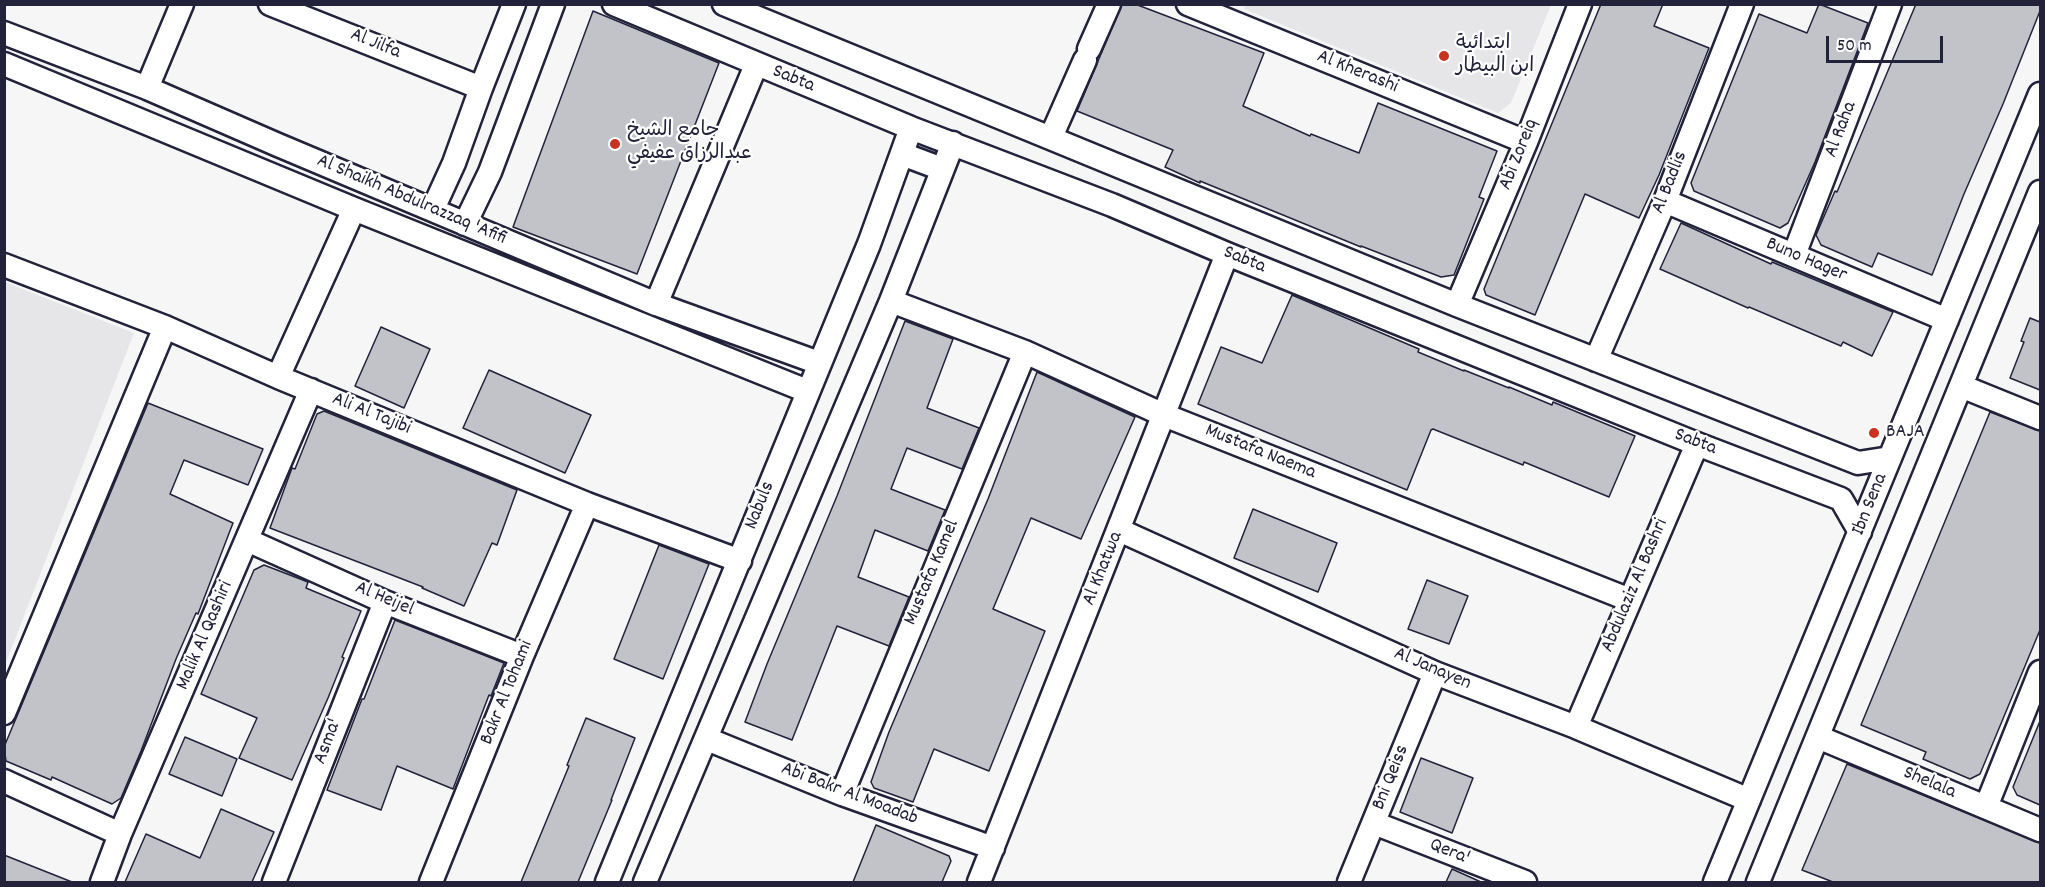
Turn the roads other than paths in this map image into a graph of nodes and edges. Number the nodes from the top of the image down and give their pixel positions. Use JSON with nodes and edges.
{"nodes":[{"id":1,"x":182,"y":4,"type":"edge"},
{"id":2,"x":270,"y":4,"type":"edge"},
{"id":3,"x":514,"y":4,"type":"edge"},
{"id":4,"x":553,"y":4,"type":"edge"},
{"id":5,"x":614,"y":4,"type":"edge"},
{"id":6,"x":724,"y":4,"type":"edge"},
{"id":7,"x":1109,"y":4,"type":"edge"},
{"id":8,"x":1188,"y":4,"type":"edge"},
{"id":9,"x":1580,"y":4,"type":"edge"},
{"id":10,"x":1742,"y":4,"type":"edge"},
{"id":11,"x":1890,"y":4,"type":"edge"},
{"id":12,"x":1224,"y":11,"type":"edge"},
{"id":13,"x":319,"y":13,"type":"edge"},
{"id":14,"x":4,"y":33,"type":"edge"},
{"id":15,"x":4,"y":64,"type":"edge"},
{"id":16,"x":756,"y":64,"type":"junction"},
{"id":17,"x":147,"y":88,"type":"junction"},
{"id":18,"x":481,"y":88,"type":"junction"},
{"id":19,"x":2040,"y":94,"type":"edge"},
{"id":20,"x":911,"y":128,"type":"junction"},
{"id":21,"x":1050,"y":137,"type":"junction"},
{"id":22,"x":1526,"y":142,"type":"junction"},
{"id":23,"x":953,"y":143,"type":"junction"},
{"id":24,"x":902,"y":154,"type":"junction"},
{"id":25,"x":454,"y":163,"type":"junction"},
{"id":26,"x":942,"y":169,"type":"junction"},
{"id":27,"x":490,"y":172,"type":"junction"},
{"id":28,"x":1136,"y":174,"type":"junction"},
{"id":29,"x":2040,"y":192,"type":"edge"},
{"id":30,"x":1665,"y":201,"type":"junction"},
{"id":31,"x":354,"y":209,"type":"junction"},
{"id":32,"x":433,"y":209,"type":"junction"},
{"id":33,"x":1121,"y":209,"type":"junction"},
{"id":34,"x":465,"y":224,"type":"junction"},
{"id":35,"x":1227,"y":254,"type":"junction"},
{"id":36,"x":1794,"y":255,"type":"junction"},
{"id":37,"x":4,"y":266,"type":"edge"},
{"id":38,"x":891,"y":301,"type":"junction"},
{"id":39,"x":656,"y":304,"type":"junction"},
{"id":40,"x":1457,"y":305,"type":"junction"},
{"id":41,"x":1947,"y":320,"type":"junction"},
{"id":42,"x":165,"y":327,"type":"junction"},
{"id":43,"x":1025,"y":352,"type":"junction"},
{"id":44,"x":792,"y":353,"type":"junction"},
{"id":45,"x":1596,"y":360,"type":"junction"},
{"id":46,"x":819,"y":363,"type":"junction"},
{"id":47,"x":278,"y":377,"type":"junction"},
{"id":48,"x":782,"y":382,"type":"junction"},
{"id":49,"x":1961,"y":386,"type":"junction"},
{"id":50,"x":312,"y":390,"type":"junction"},
{"id":51,"x":807,"y":391,"type":"junction"},
{"id":52,"x":1164,"y":415,"type":"junction"},
{"id":53,"x":2040,"y":418,"type":"edge"},
{"id":54,"x":1697,"y":444,"type":"junction"},
{"id":55,"x":1890,"y":458,"type":"junction"},
{"id":56,"x":1858,"y":463,"type":"junction"},
{"id":57,"x":1842,"y":499,"type":"junction"},
{"id":58,"x":587,"y":504,"type":"junction"},
{"id":59,"x":1119,"y":530,"type":"junction"},
{"id":60,"x":1860,"y":532,"type":"junction"},
{"id":61,"x":247,"y":540,"type":"junction"},
{"id":62,"x":740,"y":561,"type":"junction"},
{"id":63,"x":1630,"y":600,"type":"junction"},
{"id":64,"x":385,"y":602,"type":"junction"},
{"id":65,"x":522,"y":656,"type":"junction"},
{"id":66,"x":2040,"y":672,"type":"edge"},
{"id":67,"x":1435,"y":673,"type":"junction"},
{"id":68,"x":4,"y":713,"type":"edge"},
{"id":69,"x":1576,"y":727,"type":"junction"},
{"id":70,"x":1818,"y":737,"type":"junction"},
{"id":71,"x":707,"y":739,"type":"junction"},
{"id":72,"x":4,"y":781,"type":"edge"},
{"id":73,"x":842,"y":794,"type":"junction"},
{"id":74,"x":1749,"y":800,"type":"junction"},
{"id":75,"x":1986,"y":807,"type":"junction"},
{"id":76,"x":1374,"y":823,"type":"junction"},
{"id":77,"x":2040,"y":830,"type":"edge"},
{"id":78,"x":120,"y":834,"type":"junction"},
{"id":79,"x":993,"y":848,"type":"junction"},
{"id":80,"x":1767,"y":880,"type":"edge"},
{"id":81,"x":102,"y":882,"type":"edge"},
{"id":82,"x":274,"y":882,"type":"edge"},
{"id":83,"x":430,"y":882,"type":"edge"},
{"id":84,"x":607,"y":882,"type":"edge"},
{"id":85,"x":645,"y":882,"type":"edge"},
{"id":86,"x":979,"y":882,"type":"edge"},
{"id":87,"x":1349,"y":882,"type":"edge"},
{"id":88,"x":1524,"y":882,"type":"edge"},
{"id":89,"x":1715,"y":882,"type":"edge"}],
"edges":[{"from":1,"to":17,"type":"street"},
{"from":2,"to":13,"type":"street","name":"Al Jilfa"},
{"from":3,"to":18,"type":"street"},
{"from":4,"to":27,"type":"street"},
{"from":5,"to":16,"type":"street","name":"Sabta"},
{"from":6,"to":21,"type":"street","name":"Sabta"},
{"from":7,"to":21,"type":"street"},
{"from":8,"to":12,"type":"street","name":"Al Kherashi"},
{"from":9,"to":22,"type":"street","name":"Abi Zoreiq"},
{"from":10,"to":30,"type":"street","name":"Al Badlis"},
{"from":11,"to":36,"type":"street","name":"Al Raha"},
{"from":12,"to":22,"type":"street","name":"Al Kherashi"},
{"from":13,"to":18,"type":"street","name":"Al Jilfa"},
{"from":14,"to":17,"type":"street","name":"Al Shaikh Abdulrazzaq 'Afifi"},
{"from":15,"to":31,"type":"street","name":"Al Shaikh Abdulrazzaq 'Afifi"},
{"from":16,"to":20,"type":"street","name":"Sabta"},
{"from":16,"to":39,"type":"street"},
{"from":17,"to":32,"type":"street","name":"Al Shaikh Abdulrazzaq 'Afifi"},
{"from":18,"to":25,"type":"street"},
{"from":19,"to":41,"type":"street","name":"Ibn Sena"},
{"from":20,"to":23,"type":"street","name":"Sabta"},
{"from":20,"to":24,"type":"street","name":"Nabuls"},
{"from":21,"to":28,"type":"street","name":"Sabta"},
{"from":22,"to":40,"type":"street","name":"Abi Zoreiq"},
{"from":23,"to":26,"type":"street","name":"Nabuls"},
{"from":23,"to":33,"type":"street","name":"Sabta"},
{"from":24,"to":26,"type":"street"},
{"from":24,"to":46,"type":"street","name":"Nabuls"},
{"from":25,"to":27,"type":"street"},
{"from":25,"to":32,"type":"street"},
{"from":26,"to":38,"type":"street","name":"Nabuls"},
{"from":27,"to":34,"type":"street"},
{"from":28,"to":33,"type":"street"},
{"from":28,"to":40,"type":"street","name":"Sabta"},
{"from":29,"to":49,"type":"street","name":"Ibn Sena"},
{"from":30,"to":36,"type":"street","name":"Buno Hager"},
{"from":30,"to":45,"type":"street","name":"Al Badlis"},
{"from":31,"to":47,"type":"street"},
{"from":31,"to":48,"type":"street","name":"Al Shaikh Abdulrazzaq 'Afifi"},
{"from":32,"to":34,"type":"street","name":"Al Shaikh Abdulrazzaq 'Afifi"},
{"from":33,"to":35,"type":"street","name":"Sabta"},
{"from":34,"to":39,"type":"street","name":"Al Shaikh Abdulrazzaq 'Afifi"},
{"from":35,"to":52,"type":"street","name":"Al Khatwa"},
{"from":35,"to":54,"type":"street","name":"Sabta"},
{"from":36,"to":41,"type":"street","name":"Buno Hager"},
{"from":37,"to":42,"type":"street","name":"Ali Al Tajibi"},
{"from":38,"to":43,"type":"street","name":"Mustafa Naema"},
{"from":38,"to":71,"type":"street","name":"Nabuls"},
{"from":39,"to":44,"type":"street","name":"Al Shaikh Abdulrazzaq 'Afifi"},
{"from":40,"to":45,"type":"street","name":"Sabta"},
{"from":41,"to":55,"type":"street","name":"Ibn Sena"},
{"from":42,"to":47,"type":"street","name":"Ali Al Tajibi"},
{"from":42,"to":68,"type":"street"},
{"from":43,"to":52,"type":"street","name":"Mustafa Naema"},
{"from":43,"to":73,"type":"street","name":"Mustafa Kamel"},
{"from":44,"to":46,"type":"street","name":"Al Shaikh Abdulrazzaq 'Afifi"},
{"from":44,"to":48,"type":"street"},
{"from":45,"to":56,"type":"street","name":"Sabta"},
{"from":46,"to":51,"type":"street","name":"Nabuls"},
{"from":47,"to":50,"type":"street","name":"Ali Al Tajibi"},
{"from":48,"to":51,"type":"street","name":"Al Shaikh Abdulrazzaq 'Afifi"},
{"from":49,"to":53,"type":"street"},
{"from":49,"to":70,"type":"street","name":"Ibn Sena"},
{"from":50,"to":58,"type":"street","name":"Ali Al Tajibi"},
{"from":50,"to":61,"type":"street","name":"Malik Al Qashiri"},
{"from":51,"to":62,"type":"street","name":"Nabuls"},
{"from":52,"to":59,"type":"street","name":"Al Khatwa"},
{"from":52,"to":63,"type":"street","name":"Mustafa Naema"},
{"from":54,"to":57,"type":"street","name":"Sabta"},
{"from":54,"to":63,"type":"street","name":"Abdulaziz Al Bashri"},
{"from":55,"to":56,"type":"street"},
{"from":55,"to":60,"type":"street","name":"Ibn Sena"},
{"from":56,"to":57,"type":"street"},
{"from":57,"to":60,"type":"street"},
{"from":58,"to":62,"type":"street","name":"Ali Al Tajibi"},
{"from":58,"to":65,"type":"street","name":"Bakr Al Tohami"},
{"from":59,"to":67,"type":"street","name":"Al Janayen"},
{"from":59,"to":79,"type":"street","name":"Al Khatwa"},
{"from":60,"to":74,"type":"street","name":"Ibn Sena"},
{"from":61,"to":64,"type":"street","name":"Al Heijel"},
{"from":61,"to":78,"type":"street","name":"Malik Al Qashiri"},
{"from":62,"to":84,"type":"street","name":"Nabuls"},
{"from":63,"to":69,"type":"street","name":"Abdulaziz Al Bashri"},
{"from":64,"to":65,"type":"street","name":"Al Heijel"},
{"from":64,"to":82,"type":"street","name":"Asma'"},
{"from":65,"to":83,"type":"street","name":"Bakr Al Tohami"},
{"from":66,"to":75,"type":"street"},
{"from":67,"to":69,"type":"street","name":"Al Janayen"},
{"from":67,"to":76,"type":"street","name":"Bni Qeiss"},
{"from":69,"to":74,"type":"street","name":"Al Janayen"},
{"from":70,"to":75,"type":"street","name":"Shelala"},
{"from":70,"to":80,"type":"street","name":"Ibn Sena"},
{"from":71,"to":73,"type":"street","name":"Abi Bakr Al Moadab"},
{"from":71,"to":85,"type":"street","name":"Nabuls"},
{"from":72,"to":78,"type":"street"},
{"from":73,"to":79,"type":"street","name":"Abi Bakr Al Moadab"},
{"from":74,"to":89,"type":"street","name":"Ibn Sena"},
{"from":75,"to":77,"type":"street","name":"Shelala"},
{"from":76,"to":87,"type":"street","name":"Bni Qeiss"},
{"from":76,"to":88,"type":"street","name":"Qera'"},
{"from":78,"to":81,"type":"street","name":"Malik Al Qashiri"},
{"from":79,"to":86,"type":"street","name":"Al Khatwa"}]}
